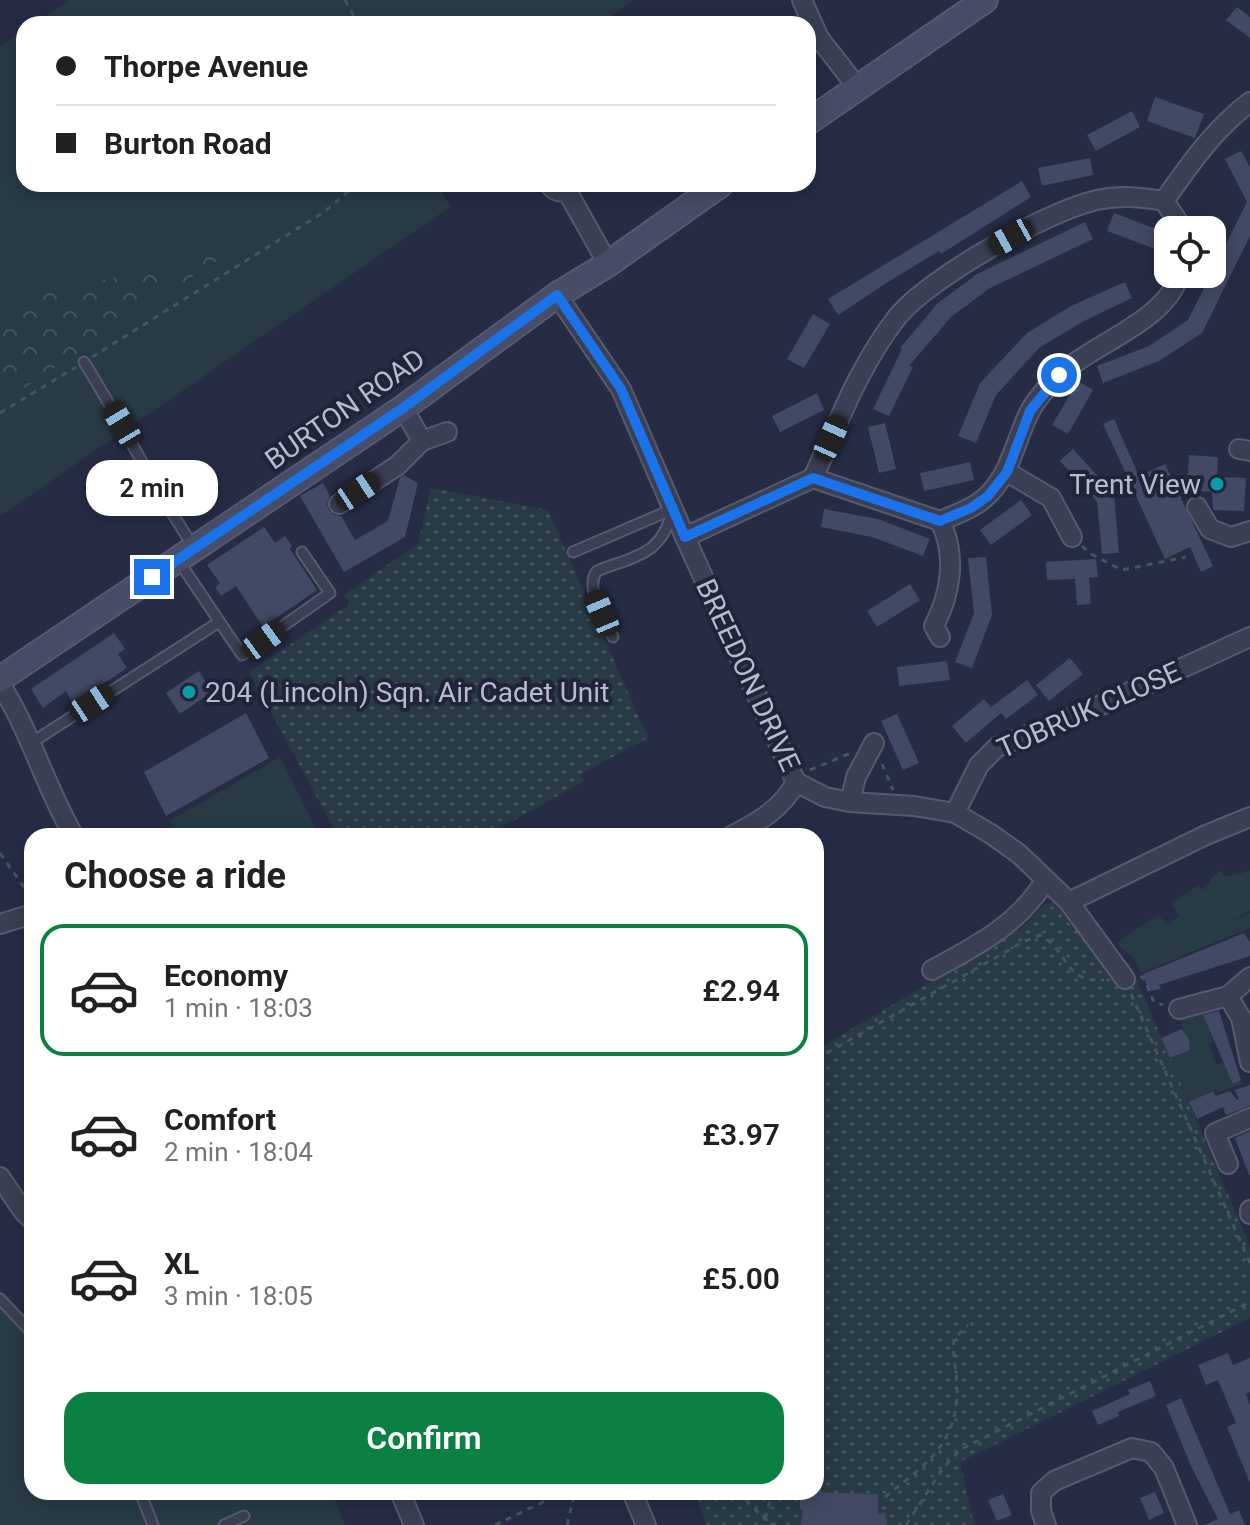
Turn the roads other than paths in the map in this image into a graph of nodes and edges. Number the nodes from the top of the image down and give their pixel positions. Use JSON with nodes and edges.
{"nodes":[{"id":1,"x":985,"y":0,"type":"edge"},
{"id":2,"x":816,"y":31,"type":"edge"},
{"id":3,"x":858,"y":88,"type":"junction"},
{"id":4,"x":1250,"y":102,"type":"edge"},
{"id":5,"x":816,"y":117,"type":"edge"},
{"id":6,"x":572,"y":192,"type":"edge"},
{"id":7,"x":710,"y":192,"type":"edge"},
{"id":8,"x":1164,"y":201,"type":"junction"},
{"id":9,"x":1174,"y":216,"type":"edge"},
{"id":10,"x":608,"y":264,"type":"junction"},
{"id":11,"x":1173,"y":288,"type":"edge"},
{"id":12,"x":557,"y":295,"type":"junction"},
{"id":13,"x":84,"y":362,"type":"road end"},
{"id":14,"x":403,"y":408,"type":"junction"},
{"id":15,"x":447,"y":432,"type":"dead end"},
{"id":16,"x":422,"y":441,"type":"junction"},
{"id":17,"x":1007,"y":472,"type":"junction"},
{"id":18,"x":813,"y":478,"type":"junction"},
{"id":19,"x":339,"y":504,"type":"dead end"},
{"id":20,"x":1197,"y":507,"type":"dead end"},
{"id":21,"x":673,"y":509,"type":"junction"},
{"id":22,"x":940,"y":521,"type":"junction"},
{"id":23,"x":1250,"y":531,"type":"edge"},
{"id":24,"x":685,"y":537,"type":"junction"},
{"id":25,"x":1072,"y":537,"type":"road end"},
{"id":26,"x":302,"y":552,"type":"dead end"},
{"id":27,"x":573,"y":552,"type":"dead end"},
{"id":28,"x":186,"y":554,"type":"junction"},
{"id":29,"x":219,"y":622,"type":"junction"},
{"id":30,"x":613,"y":637,"type":"dead end"},
{"id":31,"x":940,"y":637,"type":"dead end"},
{"id":32,"x":1250,"y":637,"type":"edge"},
{"id":33,"x":0,"y":681,"type":"edge"},
{"id":34,"x":31,"y":743,"type":"junction"},
{"id":35,"x":874,"y":743,"type":"dead end"},
{"id":36,"x":796,"y":782,"type":"junction"},
{"id":37,"x":850,"y":802,"type":"junction"},
{"id":38,"x":955,"y":813,"type":"junction"},
{"id":39,"x":1250,"y":817,"type":"edge"},
{"id":40,"x":69,"y":828,"type":"edge"},
{"id":41,"x":744,"y":828,"type":"edge"},
{"id":42,"x":1045,"y":881,"type":"junction"},
{"id":43,"x":1069,"y":902,"type":"junction"},
{"id":44,"x":24,"y":915,"type":"edge"},
{"id":45,"x":0,"y":924,"type":"edge"},
{"id":46,"x":932,"y":970,"type":"dead end"},
{"id":47,"x":1250,"y":977,"type":"edge"},
{"id":48,"x":1125,"y":979,"type":"road end"},
{"id":49,"x":1228,"y":996,"type":"junction"},
{"id":50,"x":1179,"y":1009,"type":"road end"},
{"id":51,"x":1250,"y":1062,"type":"edge"},
{"id":52,"x":1250,"y":1118,"type":"edge"},
{"id":53,"x":1228,"y":1164,"type":"dead end"},
{"id":54,"x":0,"y":1177,"type":"edge"},
{"id":55,"x":24,"y":1212,"type":"edge"},
{"id":56,"x":0,"y":1299,"type":"edge"},
{"id":57,"x":24,"y":1324,"type":"edge"},
{"id":58,"x":143,"y":1500,"type":"edge"},
{"id":59,"x":403,"y":1500,"type":"edge"},
{"id":60,"x":635,"y":1500,"type":"edge"},
{"id":61,"x":244,"y":1516,"type":"dead end"},
{"id":62,"x":153,"y":1525,"type":"edge"},
{"id":63,"x":224,"y":1525,"type":"edge"},
{"id":64,"x":414,"y":1525,"type":"edge"},
{"id":65,"x":646,"y":1525,"type":"edge"},
{"id":66,"x":1046,"y":1525,"type":"edge"},
{"id":67,"x":1187,"y":1525,"type":"edge"}],
"edges":[{"from":1,"to":3,"type":"main road"},
{"from":2,"to":3,"type":"street"},
{"from":3,"to":5,"type":"main road"},
{"from":4,"to":8,"type":"street"},
{"from":6,"to":10,"type":"street"},
{"from":7,"to":10,"type":"main road","name":"BURTON ROAD"},
{"from":8,"to":9,"type":"street"},
{"from":8,"to":18,"type":"street"},
{"from":10,"to":12,"type":"main road","name":"BURTON ROAD"},
{"from":11,"to":17,"type":"street"},
{"from":12,"to":14,"type":"main road","name":"BURTON ROAD"},
{"from":12,"to":21,"type":"street","name":"BREEDON DRIVE"},
{"from":13,"to":28,"type":"lane"},
{"from":14,"to":16,"type":"street"},
{"from":14,"to":28,"type":"main road","name":"BURTON ROAD"},
{"from":15,"to":16,"type":"street"},
{"from":16,"to":19,"type":"street"},
{"from":17,"to":22,"type":"street"},
{"from":17,"to":25,"type":"street"},
{"from":18,"to":22,"type":"street"},
{"from":18,"to":24,"type":"street"},
{"from":20,"to":23,"type":"street"},
{"from":21,"to":24,"type":"street","name":"BREEDON DRIVE"},
{"from":21,"to":27,"type":"lane"},
{"from":21,"to":30,"type":"lane"},
{"from":22,"to":31,"type":"street"},
{"from":24,"to":36,"type":"street","name":"BREEDON DRIVE"},
{"from":26,"to":29,"type":"lane"},
{"from":28,"to":29,"type":"lane"},
{"from":28,"to":33,"type":"main road","name":"BURTON ROAD"},
{"from":29,"to":34,"type":"lane"},
{"from":32,"to":38,"type":"street","name":"TOBRUK CLOSE"},
{"from":33,"to":34,"type":"street"},
{"from":34,"to":40,"type":"street"},
{"from":35,"to":37,"type":"street"},
{"from":36,"to":37,"type":"street","name":"BREEDON DRIVE"},
{"from":36,"to":41,"type":"street"},
{"from":37,"to":38,"type":"street","name":"BREEDON DRIVE"},
{"from":38,"to":42,"type":"street","name":"BREEDON DRIVE"},
{"from":39,"to":43,"type":"street"},
{"from":42,"to":43,"type":"street","name":"BREEDON DRIVE"},
{"from":42,"to":46,"type":"street"},
{"from":43,"to":48,"type":"street","name":"BREEDON DRIVE"},
{"from":44,"to":45,"type":"street"},
{"from":47,"to":49,"type":"street"},
{"from":49,"to":50,"type":"street"},
{"from":49,"to":51,"type":"street"},
{"from":52,"to":53,"type":"street"},
{"from":54,"to":55,"type":"street"},
{"from":56,"to":57,"type":"lane"},
{"from":58,"to":62,"type":"lane"},
{"from":59,"to":64,"type":"street"},
{"from":60,"to":65,"type":"street"},
{"from":61,"to":63,"type":"lane"},
{"from":66,"to":67,"type":"street"}]}
